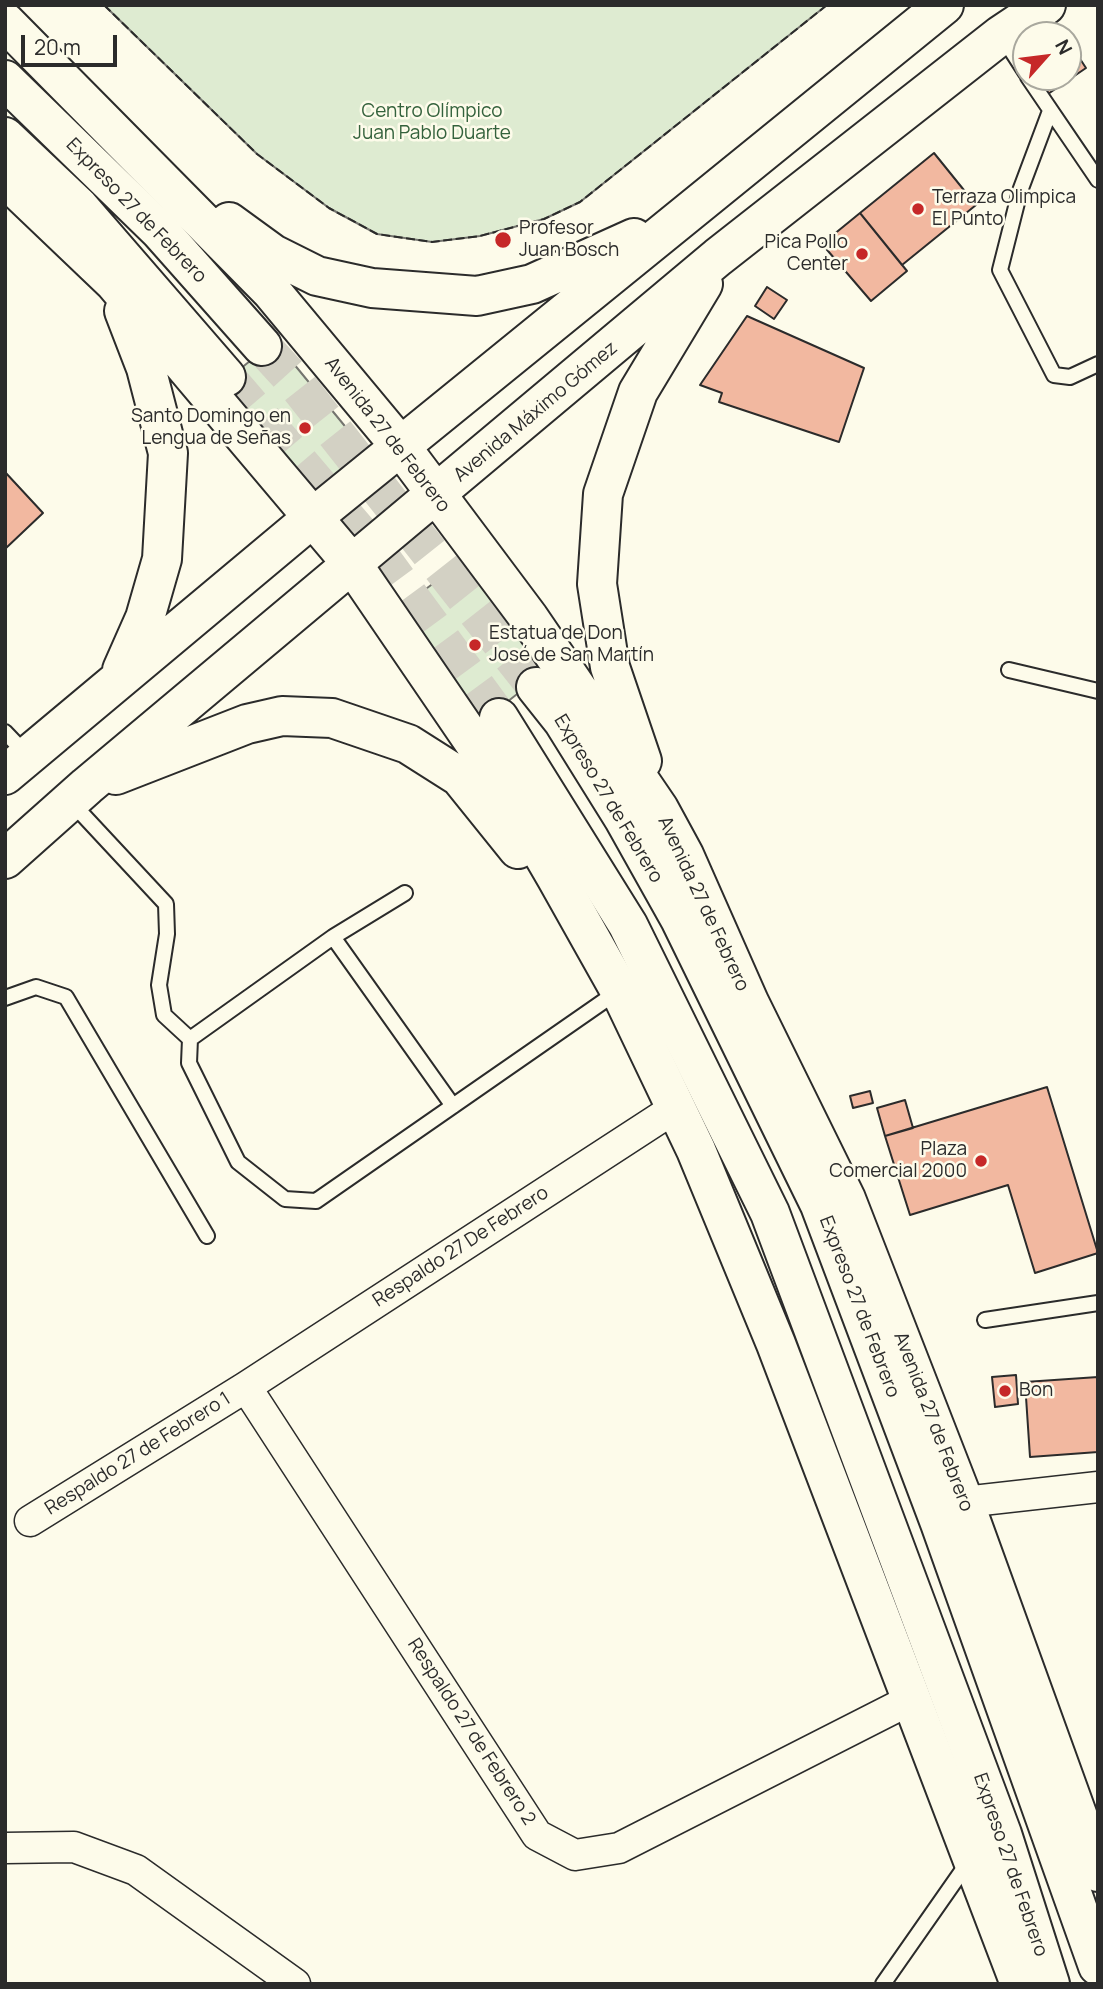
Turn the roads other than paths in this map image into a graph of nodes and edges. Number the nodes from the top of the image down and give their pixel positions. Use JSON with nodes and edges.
{"nodes":[{"id":1,"x":944,"y":5,"type":"edge"},
{"id":2,"x":1046,"y":5,"type":"edge"},
{"id":3,"x":5,"y":22,"type":"edge"},
{"id":4,"x":1001,"y":35,"type":"junction"},
{"id":5,"x":1012,"y":52,"type":"edge"},
{"id":6,"x":5,"y":80,"type":"edge"},
{"id":7,"x":1037,"y":91,"type":"edge"},
{"id":8,"x":1050,"y":111,"type":"junction"},
{"id":9,"x":5,"y":137,"type":"edge"},
{"id":10,"x":124,"y":143,"type":"junction"},
{"id":11,"x":5,"y":178,"type":"edge"},
{"id":12,"x":1098,"y":180,"type":"edge"},
{"id":13,"x":680,"y":217,"type":"junction"},
{"id":14,"x":718,"y":257,"type":"junction"},
{"id":15,"x":114,"y":282,"type":"junction"},
{"id":16,"x":262,"y":346,"type":"tunnel mouth"},
{"id":17,"x":1098,"y":364,"type":"edge"},
{"id":18,"x":226,"y":377,"type":"tunnel mouth"},
{"id":19,"x":401,"y":447,"type":"junction"},
{"id":20,"x":436,"y":496,"type":"junction"},
{"id":21,"x":312,"y":519,"type":"junction"},
{"id":22,"x":353,"y":565,"type":"junction"},
{"id":23,"x":1009,"y":670,"type":"dead end"},
{"id":24,"x":116,"y":682,"type":"junction"},
{"id":25,"x":536,"y":687,"type":"tunnel mouth"},
{"id":26,"x":1098,"y":691,"type":"edge"},
{"id":27,"x":499,"y":718,"type":"tunnel mouth"},
{"id":28,"x":12,"y":754,"type":"edge"},
{"id":29,"x":79,"y":793,"type":"junction"},
{"id":30,"x":659,"y":809,"type":"junction"},
{"id":31,"x":5,"y":859,"type":"edge"},
{"id":32,"x":405,"y":893,"type":"dead end"},
{"id":33,"x":579,"y":922,"type":"junction"},
{"id":34,"x":333,"y":937,"type":"junction"},
{"id":35,"x":620,"y":991,"type":"junction"},
{"id":36,"x":5,"y":998,"type":"edge"},
{"id":37,"x":190,"y":1039,"type":"junction"},
{"id":38,"x":453,"y":1106,"type":"junction"},
{"id":39,"x":675,"y":1108,"type":"junction"},
{"id":40,"x":207,"y":1236,"type":"dead end"},
{"id":41,"x":1098,"y":1303,"type":"edge"},
{"id":42,"x":985,"y":1320,"type":"dead end"},
{"id":43,"x":246,"y":1387,"type":"junction"},
{"id":44,"x":1098,"y":1487,"type":"edge"},
{"id":45,"x":964,"y":1502,"type":"junction"},
{"id":46,"x":30,"y":1521,"type":"dead end"},
{"id":47,"x":912,"y":1699,"type":"junction"},
{"id":48,"x":1046,"y":1815,"type":"junction"},
{"id":49,"x":1002,"y":1834,"type":"junction"},
{"id":50,"x":5,"y":1848,"type":"edge"},
{"id":51,"x":972,"y":1857,"type":"junction"},
{"id":52,"x":1098,"y":1872,"type":"edge"},
{"id":53,"x":1098,"y":1911,"type":"edge"},
{"id":54,"x":1098,"y":1966,"type":"edge"},
{"id":55,"x":295,"y":1984,"type":"edge"},
{"id":56,"x":883,"y":1984,"type":"edge"},
{"id":57,"x":1020,"y":1984,"type":"edge"},
{"id":58,"x":1026,"y":1984,"type":"edge"},
{"id":59,"x":1051,"y":1984,"type":"edge"}],
"edges":[{"from":1,"to":13,"type":"main road"},
{"from":2,"to":4,"type":"main road","name":"Avenida Máximo Gómez"},
{"from":3,"to":10,"type":"main road","name":"Avenida 27 de Febrero"},
{"from":4,"to":5,"type":"lane"},
{"from":4,"to":14,"type":"main road","name":"Avenida Máximo Gómez"},
{"from":6,"to":16,"type":"main road","name":"Expreso 27 de Febrero"},
{"from":7,"to":8,"type":"lane"},
{"from":8,"to":12,"type":"lane"},
{"from":8,"to":17,"type":"lane"},
{"from":9,"to":18,"type":"main road","name":"Expreso 27 de Febrero"},
{"from":10,"to":13,"type":"main road"},
{"from":10,"to":19,"type":"main road","name":"Avenida 27 de Febrero"},
{"from":11,"to":15,"type":"main road"},
{"from":13,"to":19,"type":"main road"},
{"from":14,"to":20,"type":"main road","name":"Avenida Máximo Gómez"},
{"from":14,"to":30,"type":"main road"},
{"from":15,"to":21,"type":"main road"},
{"from":15,"to":24,"type":"main road"},
{"from":19,"to":20,"type":"main road","name":"Avenida 27 de Febrero"},
{"from":19,"to":21,"type":"main road"},
{"from":20,"to":22,"type":"main road","name":"Avenida Máximo Gómez"},
{"from":20,"to":30,"type":"main road","name":"Avenida 27 de Febrero"},
{"from":21,"to":22,"type":"main road"},
{"from":21,"to":24,"type":"main road"},
{"from":22,"to":29,"type":"main road","name":"Avenida Máximo Gómez"},
{"from":22,"to":33,"type":"main road"},
{"from":23,"to":26,"type":"lane"},
{"from":24,"to":28,"type":"main road"},
{"from":25,"to":48,"type":"main road","name":"Expreso 27 de Febrero"},
{"from":27,"to":49,"type":"main road","name":"Expreso 27 de Febrero"},
{"from":29,"to":31,"type":"main road","name":"Avenida Máximo Gómez"},
{"from":29,"to":33,"type":"main road"},
{"from":29,"to":37,"type":"lane"},
{"from":30,"to":45,"type":"main road","name":"Avenida 27 de Febrero"},
{"from":32,"to":34,"type":"lane"},
{"from":33,"to":35,"type":"main road"},
{"from":34,"to":37,"type":"lane"},
{"from":34,"to":38,"type":"lane"},
{"from":35,"to":38,"type":"lane"},
{"from":35,"to":39,"type":"main road"},
{"from":36,"to":40,"type":"lane"},
{"from":37,"to":38,"type":"lane"},
{"from":39,"to":43,"type":"street","name":"Respaldo 27 De Febrero"},
{"from":39,"to":47,"type":"main road"},
{"from":41,"to":42,"type":"lane"},
{"from":43,"to":46,"type":"street","name":"Respaldo 27 de Febrero 1"},
{"from":43,"to":47,"type":"street","name":"Respaldo 27 de Febrero 2"},
{"from":44,"to":45,"type":"street"},
{"from":45,"to":52,"type":"main road","name":"Avenida 27 de Febrero"},
{"from":47,"to":51,"type":"main road"},
{"from":48,"to":53,"type":"main road"},
{"from":48,"to":54,"type":"main road","name":"Expreso 27 de Febrero"},
{"from":49,"to":58,"type":"main road"},
{"from":49,"to":59,"type":"main road","name":"Expreso 27 de Febrero"},
{"from":50,"to":55,"type":"street"},
{"from":51,"to":56,"type":"lane"},
{"from":51,"to":57,"type":"main road"}]}
